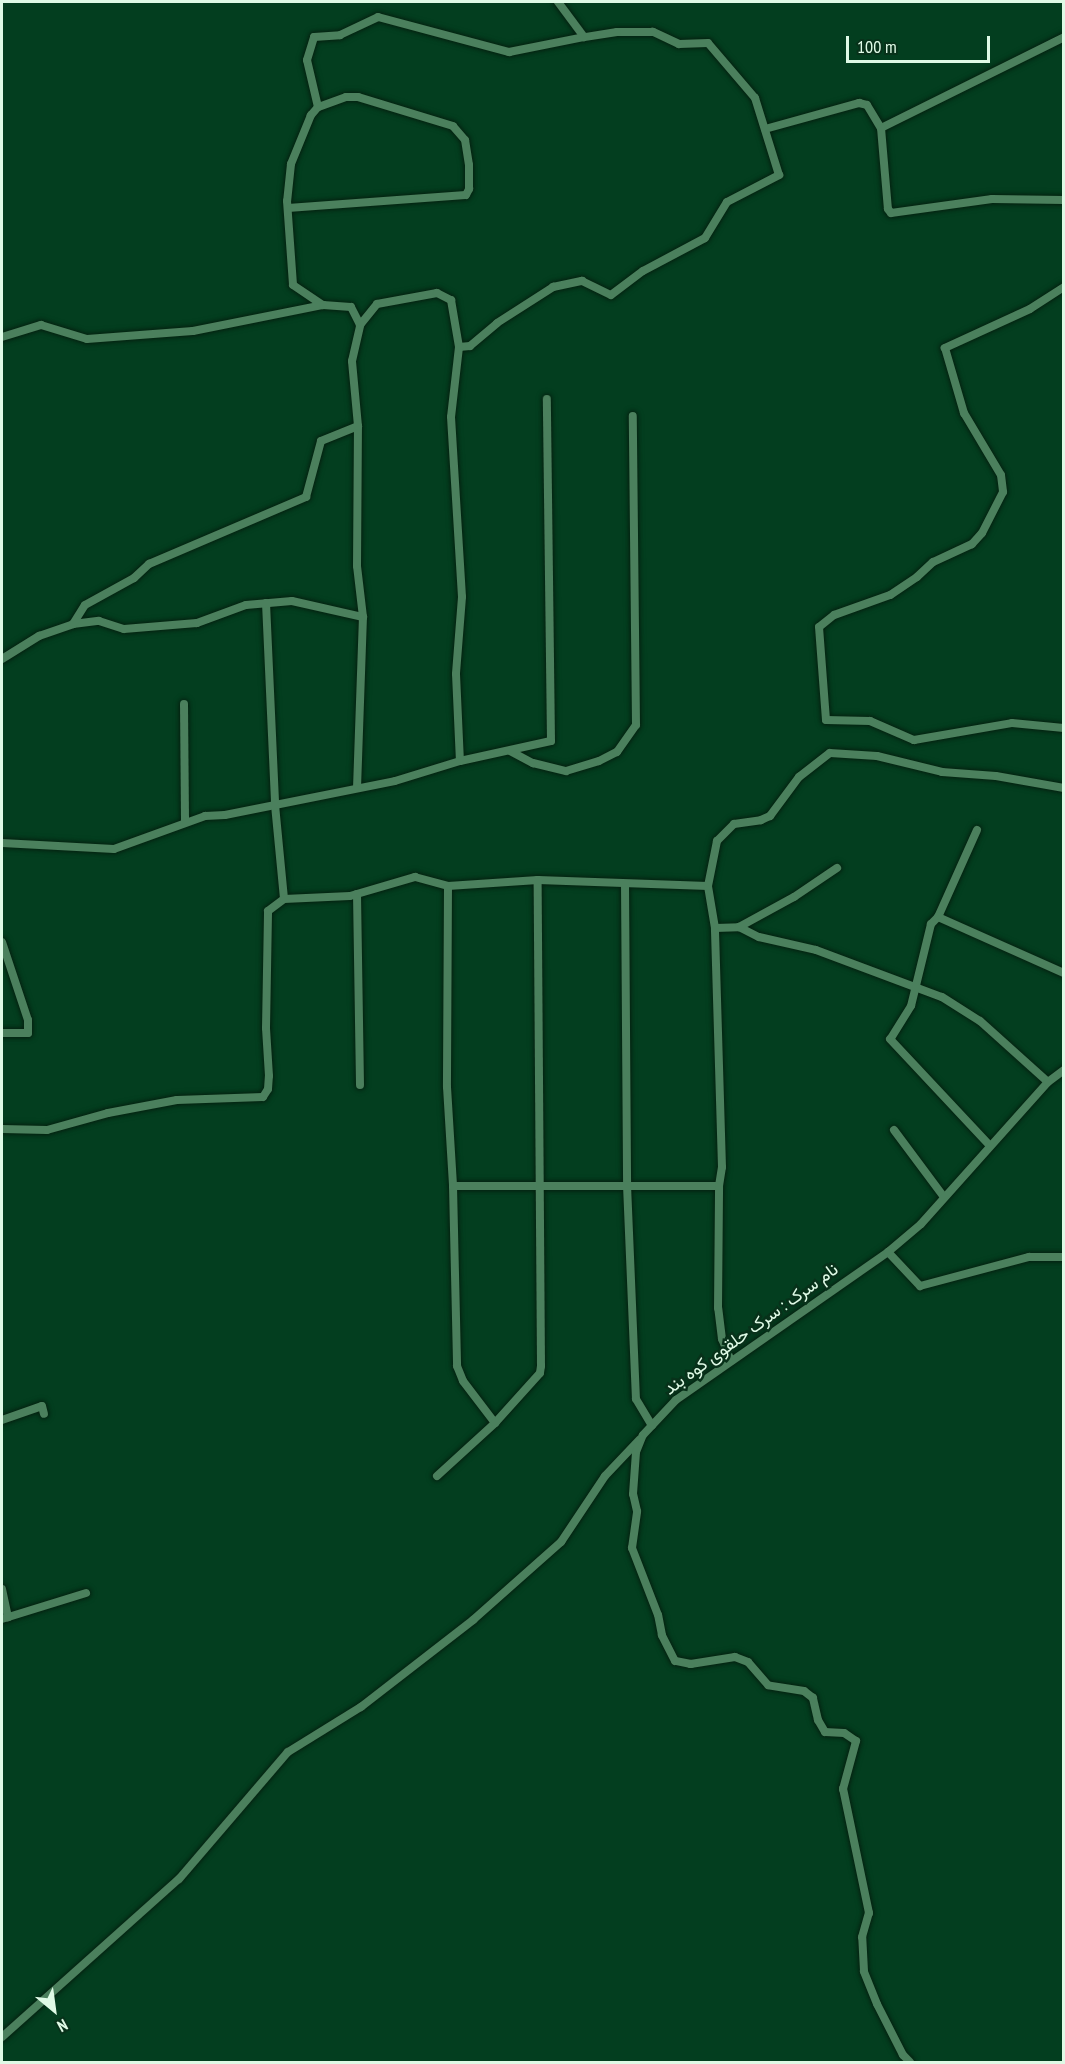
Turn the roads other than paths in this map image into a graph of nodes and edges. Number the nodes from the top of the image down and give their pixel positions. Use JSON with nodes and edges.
{"nodes":[{"id":1,"x":558,"y":2,"type":"edge"},
{"id":2,"x":584,"y":37,"type":"junction"},
{"id":3,"x":1064,"y":37,"type":"edge"},
{"id":4,"x":318,"y":107,"type":"junction"},
{"id":5,"x":881,"y":128,"type":"junction"},
{"id":6,"x":765,"y":129,"type":"junction"},
{"id":7,"x":1064,"y":200,"type":"edge"},
{"id":8,"x":288,"y":208,"type":"junction"},
{"id":9,"x":1064,"y":287,"type":"edge"},
{"id":10,"x":323,"y":305,"type":"junction"},
{"id":11,"x":360,"y":325,"type":"junction"},
{"id":12,"x":2,"y":337,"type":"edge"},
{"id":13,"x":459,"y":347,"type":"junction"},
{"id":14,"x":547,"y":399,"type":"dead end"},
{"id":15,"x":633,"y":416,"type":"dead end"},
{"id":16,"x":358,"y":426,"type":"junction"},
{"id":17,"x":266,"y":603,"type":"junction"},
{"id":18,"x":363,"y":617,"type":"junction"},
{"id":19,"x":73,"y":624,"type":"junction"},
{"id":20,"x":2,"y":659,"type":"edge"},
{"id":21,"x":184,"y":704,"type":"dead end"},
{"id":22,"x":1064,"y":728,"type":"edge"},
{"id":23,"x":510,"y":751,"type":"junction"},
{"id":24,"x":460,"y":761,"type":"junction"},
{"id":25,"x":357,"y":788,"type":"junction"},
{"id":26,"x":1064,"y":788,"type":"edge"},
{"id":27,"x":274,"y":804,"type":"junction"},
{"id":28,"x":185,"y":822,"type":"junction"},
{"id":29,"x":977,"y":830,"type":"dead end"},
{"id":30,"x":2,"y":843,"type":"edge"},
{"id":31,"x":837,"y":868,"type":"dead end"},
{"id":32,"x":538,"y":880,"type":"junction"},
{"id":33,"x":625,"y":884,"type":"junction"},
{"id":34,"x":448,"y":886,"type":"junction"},
{"id":35,"x":708,"y":886,"type":"junction"},
{"id":36,"x":357,"y":894,"type":"junction"},
{"id":37,"x":284,"y":899,"type":"junction"},
{"id":38,"x":938,"y":917,"type":"junction"},
{"id":39,"x":739,"y":927,"type":"junction"},
{"id":40,"x":715,"y":928,"type":"junction"},
{"id":41,"x":2,"y":942,"type":"edge"},
{"id":42,"x":1064,"y":973,"type":"edge"},
{"id":43,"x":916,"y":988,"type":"junction"},
{"id":44,"x":2,"y":1033,"type":"edge"},
{"id":45,"x":1064,"y":1070,"type":"edge"},
{"id":46,"x":1048,"y":1082,"type":"junction"},
{"id":47,"x":360,"y":1085,"type":"dead end"},
{"id":48,"x":2,"y":1129,"type":"edge"},
{"id":49,"x":894,"y":1130,"type":"dead end"},
{"id":50,"x":990,"y":1146,"type":"junction"},
{"id":51,"x":539,"y":1185,"type":"junction"},
{"id":52,"x":627,"y":1185,"type":"junction"},
{"id":53,"x":453,"y":1186,"type":"junction"},
{"id":54,"x":719,"y":1186,"type":"junction"},
{"id":55,"x":944,"y":1197,"type":"junction"},
{"id":56,"x":888,"y":1252,"type":"junction"},
{"id":57,"x":1064,"y":1257,"type":"edge"},
{"id":58,"x":731,"y":1361,"type":"junction"},
{"id":59,"x":44,"y":1414,"type":"dead end"},
{"id":60,"x":2,"y":1420,"type":"edge"},
{"id":61,"x":495,"y":1423,"type":"junction"},
{"id":62,"x":652,"y":1426,"type":"junction"},
{"id":63,"x":644,"y":1435,"type":"junction"},
{"id":64,"x":437,"y":1476,"type":"dead end"},
{"id":65,"x":2,"y":1589,"type":"edge"},
{"id":66,"x":86,"y":1593,"type":"dead end"},
{"id":67,"x":5,"y":1618,"type":"edge"},
{"id":68,"x":2,"y":2037,"type":"edge"},
{"id":69,"x":910,"y":2062,"type":"edge"}],
"edges":[{"from":1,"to":2,"type":"street"},
{"from":2,"to":4,"type":"street"},
{"from":2,"to":6,"type":"street"},
{"from":3,"to":5,"type":"street"},
{"from":4,"to":8,"type":"street"},
{"from":4,"to":8,"type":"street"},
{"from":5,"to":6,"type":"street"},
{"from":5,"to":7,"type":"street"},
{"from":6,"to":13,"type":"street"},
{"from":8,"to":10,"type":"street"},
{"from":9,"to":22,"type":"street"},
{"from":10,"to":11,"type":"street"},
{"from":10,"to":12,"type":"street"},
{"from":11,"to":13,"type":"street"},
{"from":11,"to":16,"type":"street"},
{"from":13,"to":24,"type":"street"},
{"from":14,"to":23,"type":"street"},
{"from":15,"to":23,"type":"street"},
{"from":16,"to":18,"type":"street"},
{"from":16,"to":19,"type":"street"},
{"from":17,"to":18,"type":"street"},
{"from":17,"to":19,"type":"street"},
{"from":17,"to":27,"type":"street"},
{"from":18,"to":25,"type":"street"},
{"from":19,"to":20,"type":"street"},
{"from":21,"to":28,"type":"street"},
{"from":23,"to":24,"type":"street"},
{"from":24,"to":25,"type":"street"},
{"from":25,"to":27,"type":"street"},
{"from":26,"to":35,"type":"street"},
{"from":27,"to":28,"type":"street"},
{"from":27,"to":37,"type":"street"},
{"from":28,"to":30,"type":"street"},
{"from":29,"to":38,"type":"street"},
{"from":31,"to":39,"type":"street"},
{"from":32,"to":33,"type":"street"},
{"from":32,"to":34,"type":"street"},
{"from":32,"to":51,"type":"street"},
{"from":33,"to":35,"type":"street"},
{"from":33,"to":52,"type":"street"},
{"from":34,"to":36,"type":"street"},
{"from":34,"to":53,"type":"street"},
{"from":35,"to":40,"type":"street"},
{"from":36,"to":37,"type":"street"},
{"from":36,"to":47,"type":"street"},
{"from":37,"to":48,"type":"street"},
{"from":38,"to":42,"type":"street"},
{"from":38,"to":43,"type":"street"},
{"from":39,"to":40,"type":"street"},
{"from":39,"to":43,"type":"street"},
{"from":40,"to":54,"type":"street"},
{"from":41,"to":44,"type":"street"},
{"from":43,"to":46,"type":"street"},
{"from":43,"to":50,"type":"street"},
{"from":45,"to":46,"type":"street","name":"نام سرک : سرک حلقوی کوه بند"},
{"from":46,"to":50,"type":"street","name":"نام سرک : سرک حلقوی کوه بند"},
{"from":49,"to":55,"type":"street"},
{"from":50,"to":55,"type":"street","name":"نام سرک : سرک حلقوی کوه بند"},
{"from":51,"to":52,"type":"street"},
{"from":51,"to":53,"type":"street"},
{"from":51,"to":61,"type":"street"},
{"from":52,"to":54,"type":"street"},
{"from":52,"to":62,"type":"street"},
{"from":53,"to":61,"type":"street"},
{"from":54,"to":58,"type":"street"},
{"from":55,"to":56,"type":"street","name":"نام سرک : سرک حلقوی کوه بند"},
{"from":56,"to":57,"type":"street"},
{"from":56,"to":58,"type":"street","name":"نام سرک : سرک حلقوی کوه بند"},
{"from":58,"to":62,"type":"street","name":"نام سرک : سرک حلقوی کوه بند"},
{"from":59,"to":60,"type":"street"},
{"from":61,"to":64,"type":"street"},
{"from":62,"to":63,"type":"street","name":"نام سرک : سرک حلقوی کوه بند"},
{"from":63,"to":68,"type":"street"},
{"from":63,"to":69,"type":"street","name":"نام سرک : سرک حلقوی کوه بند"},
{"from":65,"to":67,"type":"street"},
{"from":66,"to":67,"type":"street"}]}
